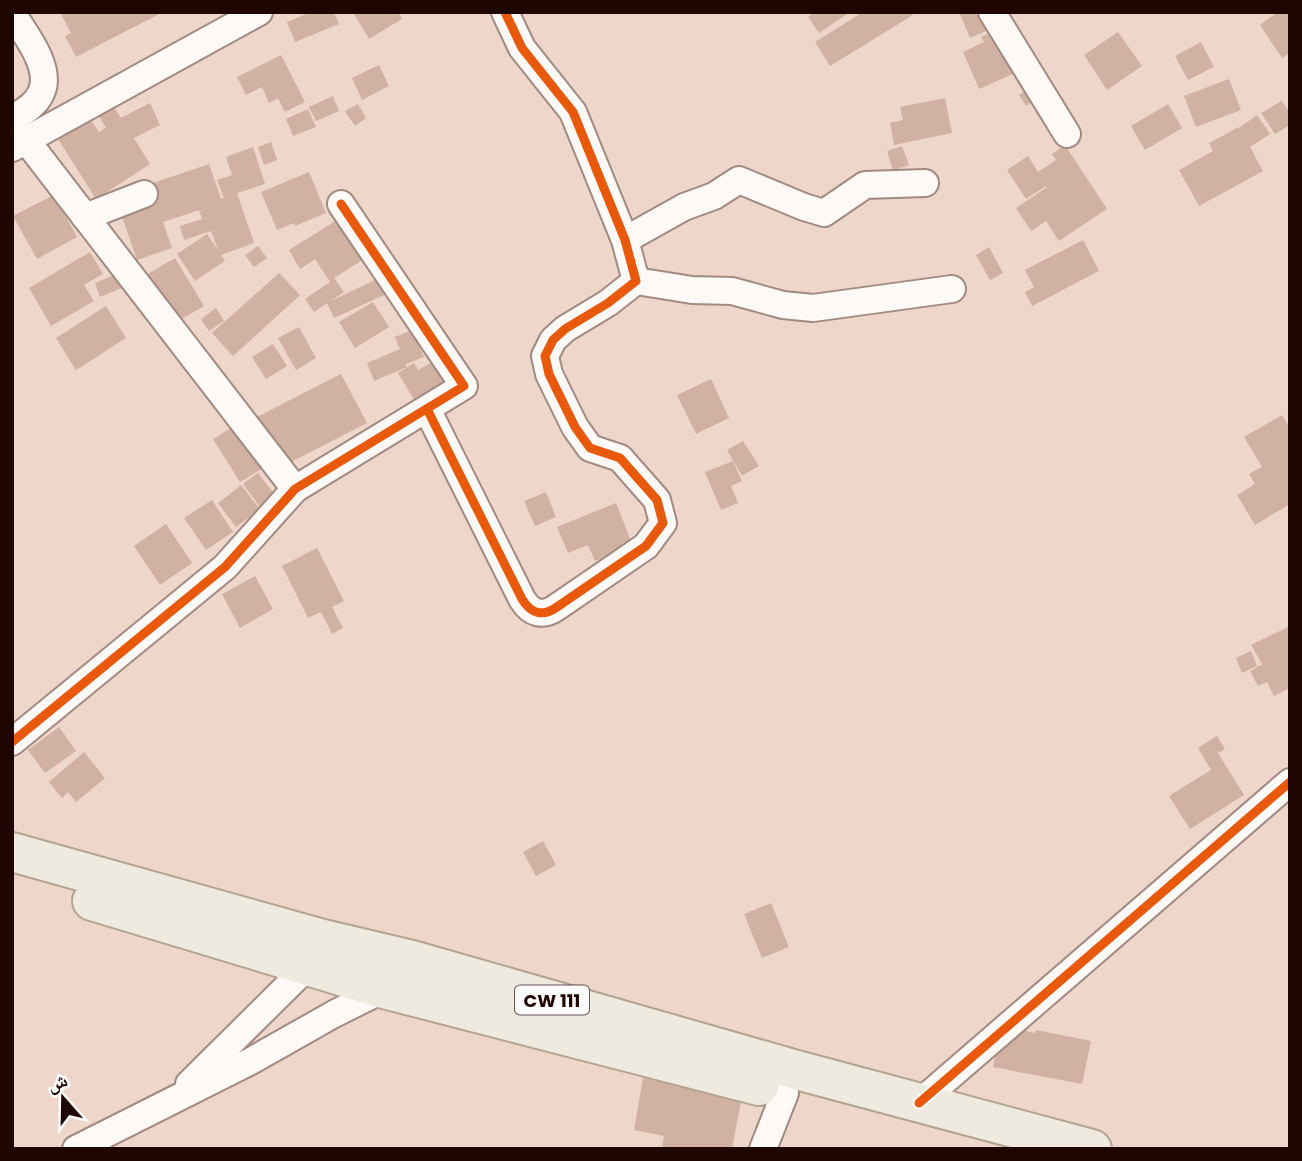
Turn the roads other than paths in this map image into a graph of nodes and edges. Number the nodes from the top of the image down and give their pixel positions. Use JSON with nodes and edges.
{"nodes":[{"id":1,"x":259,"y":12,"type":"edge"},
{"id":2,"x":505,"y":12,"type":"edge"},
{"id":3,"x":992,"y":12,"type":"edge"},
{"id":4,"x":12,"y":13,"type":"edge"},
{"id":5,"x":1067,"y":134,"type":"dead end"},
{"id":6,"x":17,"y":136,"type":"edge"},
{"id":7,"x":925,"y":183,"type":"dead end"},
{"id":8,"x":144,"y":194,"type":"dead end"},
{"id":9,"x":341,"y":204,"type":"dead end"},
{"id":10,"x":85,"y":217,"type":"junction"},
{"id":11,"x":625,"y":240,"type":"junction"},
{"id":12,"x":636,"y":281,"type":"junction"},
{"id":13,"x":952,"y":289,"type":"dead end"},
{"id":14,"x":427,"y":409,"type":"junction"},
{"id":15,"x":295,"y":489,"type":"junction"},
{"id":16,"x":12,"y":742,"type":"edge"},
{"id":17,"x":1290,"y":782,"type":"edge"},
{"id":18,"x":12,"y":852,"type":"edge"},
{"id":19,"x":12,"y":878,"type":"edge"},
{"id":20,"x":315,"y":953,"type":"junction"},
{"id":21,"x":412,"y":960,"type":"junction"},
{"id":22,"x":384,"y":989,"type":"junction"},
{"id":23,"x":785,"y":1093,"type":"junction"},
{"id":24,"x":171,"y":1102,"type":"junction"},
{"id":25,"x":919,"y":1103,"type":"junction"},
{"id":26,"x":76,"y":1149,"type":"edge"},
{"id":27,"x":763,"y":1149,"type":"edge"},
{"id":28,"x":994,"y":1149,"type":"edge"},
{"id":29,"x":1092,"y":1149,"type":"edge"}],
"edges":[{"from":1,"to":6,"type":"street"},
{"from":2,"to":11,"type":"street"},
{"from":3,"to":5,"type":"street"},
{"from":4,"to":6,"type":"street"},
{"from":6,"to":10,"type":"street"},
{"from":7,"to":11,"type":"street"},
{"from":8,"to":10,"type":"street"},
{"from":9,"to":14,"type":"street"},
{"from":10,"to":15,"type":"street"},
{"from":11,"to":12,"type":"street"},
{"from":12,"to":13,"type":"street"},
{"from":12,"to":14,"type":"street"},
{"from":14,"to":15,"type":"street"},
{"from":15,"to":16,"type":"street"},
{"from":17,"to":25,"type":"street"},
{"from":18,"to":20,"type":"main road","number":"CW 111"},
{"from":19,"to":20,"type":"main road","number":"CW 111"},
{"from":20,"to":21,"type":"main road","number":"CW 111"},
{"from":20,"to":22,"type":"main road","number":"CW 111"},
{"from":20,"to":24,"type":"street"},
{"from":21,"to":22,"type":"street"},
{"from":21,"to":25,"type":"main road","number":"CW 111"},
{"from":22,"to":23,"type":"main road","number":"CW 111"},
{"from":22,"to":24,"type":"street"},
{"from":23,"to":27,"type":"street"},
{"from":23,"to":28,"type":"main road","number":"CW 111"},
{"from":24,"to":26,"type":"street"},
{"from":25,"to":29,"type":"main road","number":"CW 111"}]}
